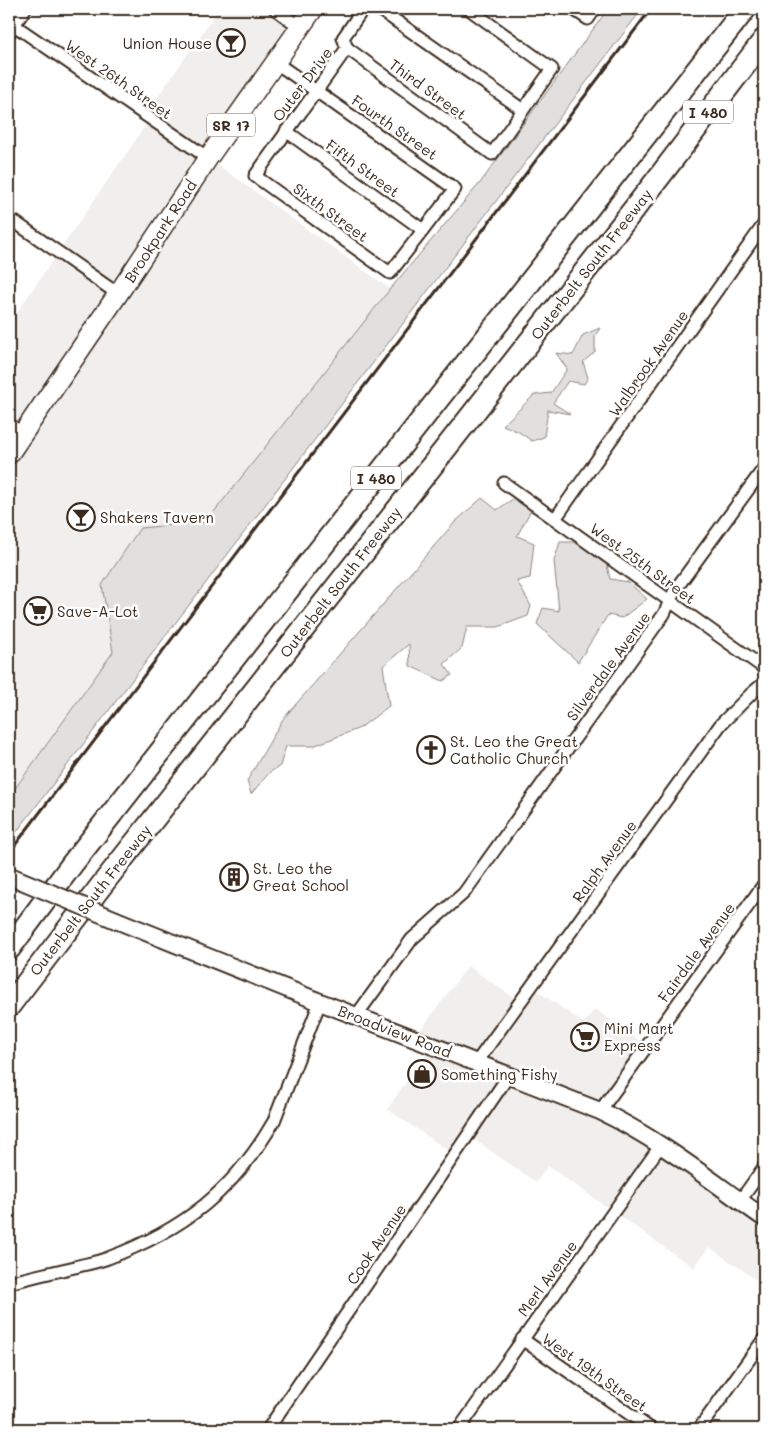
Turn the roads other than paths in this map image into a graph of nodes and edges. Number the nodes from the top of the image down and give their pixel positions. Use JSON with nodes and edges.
{"nodes":[{"id":1,"x":25,"y":9,"type":"edge"},
{"id":2,"x":275,"y":9,"type":"edge"},
{"id":3,"x":313,"y":9,"type":"edge"},
{"id":4,"x":363,"y":9,"type":"edge"},
{"id":5,"x":379,"y":9,"type":"edge"},
{"id":6,"x":469,"y":9,"type":"edge"},
{"id":7,"x":573,"y":9,"type":"edge"},
{"id":8,"x":595,"y":9,"type":"edge"},
{"id":9,"x":728,"y":9,"type":"edge"},
{"id":10,"x":745,"y":9,"type":"edge"},
{"id":11,"x":300,"y":27,"type":"junction"},
{"id":12,"x":11,"y":29,"type":"edge"},
{"id":13,"x":764,"y":40,"type":"edge"},
{"id":14,"x":347,"y":48,"type":"junction"},
{"id":15,"x":764,"y":61,"type":"edge"},
{"id":16,"x":275,"y":62,"type":"junction"},
{"id":17,"x":317,"y":90,"type":"junction"},
{"id":18,"x":523,"y":110,"type":"junction"},
{"id":19,"x":286,"y":131,"type":"junction"},
{"id":20,"x":630,"y":156,"type":"junction"},
{"id":21,"x":208,"y":158,"type":"junction"},
{"id":22,"x":255,"y":176,"type":"joint"},
{"id":23,"x":653,"y":185,"type":"junction"},
{"id":24,"x":9,"y":218,"type":"edge"},
{"id":25,"x":764,"y":224,"type":"edge"},
{"id":26,"x":423,"y":230,"type":"junction"},
{"id":27,"x":118,"y":294,"type":"junction"},
{"id":28,"x":16,"y":429,"type":"edge"},
{"id":29,"x":9,"y":454,"type":"edge"},
{"id":30,"x":764,"y":468,"type":"edge"},
{"id":31,"x":504,"y":483,"type":"dead end"},
{"id":32,"x":555,"y":519,"type":"junction"},
{"id":33,"x":671,"y":601,"type":"junction"},
{"id":34,"x":764,"y":668,"type":"edge"},
{"id":35,"x":764,"y":683,"type":"edge"},
{"id":36,"x":9,"y":876,"type":"edge"},
{"id":37,"x":764,"y":884,"type":"edge"},
{"id":38,"x":9,"y":949,"type":"edge"},
{"id":39,"x":320,"y":1002,"type":"junction"},
{"id":40,"x":9,"y":1006,"type":"edge"},
{"id":41,"x":356,"y":1016,"type":"junction"},
{"id":42,"x":476,"y":1063,"type":"junction"},
{"id":43,"x":510,"y":1075,"type":"junction"},
{"id":44,"x":600,"y":1111,"type":"junction"},
{"id":45,"x":660,"y":1145,"type":"junction"},
{"id":46,"x":764,"y":1168,"type":"edge"},
{"id":47,"x":740,"y":1201,"type":"junction"},
{"id":48,"x":764,"y":1218,"type":"edge"},
{"id":49,"x":9,"y":1283,"type":"edge"},
{"id":50,"x":522,"y":1339,"type":"junction"},
{"id":51,"x":764,"y":1339,"type":"edge"},
{"id":52,"x":268,"y":1429,"type":"edge"},
{"id":53,"x":458,"y":1429,"type":"edge"},
{"id":54,"x":651,"y":1429,"type":"edge"},
{"id":55,"x":700,"y":1429,"type":"edge"}],
"edges":[{"from":1,"to":12,"type":"street"},
{"from":2,"to":11,"type":"street"},
{"from":3,"to":11,"type":"main road","name":"Brookpark Road","number":"SR 17"},
{"from":4,"to":14,"type":"street","name":"Outer Drive"},
{"from":5,"to":18,"type":"street"},
{"from":6,"to":18,"type":"street"},
{"from":7,"to":8,"type":"street"},
{"from":9,"to":20,"type":"highway"},
{"from":10,"to":20,"type":"highway","number":"I 480"},
{"from":11,"to":16,"type":"main road","name":"Brookpark Road","number":"SR 17"},
{"from":12,"to":21,"type":"street","name":"West 26th Street"},
{"from":13,"to":23,"type":"highway","name":"Outerbelt South Freeway","number":"I 480"},
{"from":14,"to":17,"type":"street","name":"Outer Drive"},
{"from":14,"to":18,"type":"street","name":"Third Street"},
{"from":15,"to":23,"type":"highway"},
{"from":16,"to":17,"type":"street","name":"Fourth Street"},
{"from":16,"to":21,"type":"main road","name":"Brookpark Road","number":"SR 17"},
{"from":17,"to":19,"type":"street","name":"Outer Drive"},
{"from":17,"to":26,"type":"street","name":"Fourth Street"},
{"from":19,"to":22,"type":"street","name":"Outer Drive"},
{"from":19,"to":26,"type":"street","name":"Fifth Street"},
{"from":20,"to":38,"type":"highway","number":"I 480"},
{"from":21,"to":27,"type":"main road","name":"Brookpark Road","number":"SR 17"},
{"from":22,"to":26,"type":"street","name":"Sixth Street"},
{"from":23,"to":40,"type":"highway","name":"Outerbelt South Freeway","number":"I 480"},
{"from":24,"to":27,"type":"street"},
{"from":25,"to":32,"type":"street","name":"Walbrook Avenue"},
{"from":27,"to":28,"type":"main road","name":"Brookpark Road","number":"SR 17"},
{"from":28,"to":29,"type":"main road","name":"Brookpark Road","number":"SR 17"},
{"from":30,"to":33,"type":"street","name":"Silverdale Avenue"},
{"from":31,"to":32,"type":"street","name":"West 25th Street"},
{"from":32,"to":33,"type":"street","name":"West 25th Street"},
{"from":33,"to":34,"type":"street","name":"West 25th Street"},
{"from":33,"to":41,"type":"street","name":"Silverdale Avenue"},
{"from":35,"to":42,"type":"street","name":"Ralph Avenue"},
{"from":36,"to":39,"type":"main road","name":"Broadview Road","bridge":true},
{"from":37,"to":44,"type":"street","name":"Fairdale Avenue"},
{"from":39,"to":41,"type":"main road","name":"Broadview Road"},
{"from":39,"to":49,"type":"street"},
{"from":41,"to":42,"type":"main road","name":"Broadview Road"},
{"from":42,"to":43,"type":"main road","name":"Broadview Road"},
{"from":43,"to":44,"type":"main road","name":"Broadview Road"},
{"from":43,"to":52,"type":"street","name":"Cook Avenue"},
{"from":44,"to":45,"type":"main road","name":"Broadview Road"},
{"from":45,"to":47,"type":"main road","name":"Broadview Road"},
{"from":45,"to":50,"type":"street","name":"Merl Avenue"},
{"from":46,"to":47,"type":"street"},
{"from":47,"to":48,"type":"main road","name":"Broadview Road"},
{"from":50,"to":53,"type":"street","name":"Merl Avenue"},
{"from":50,"to":54,"type":"street","name":"West 19th Street"},
{"from":51,"to":55,"type":"street"}]}
